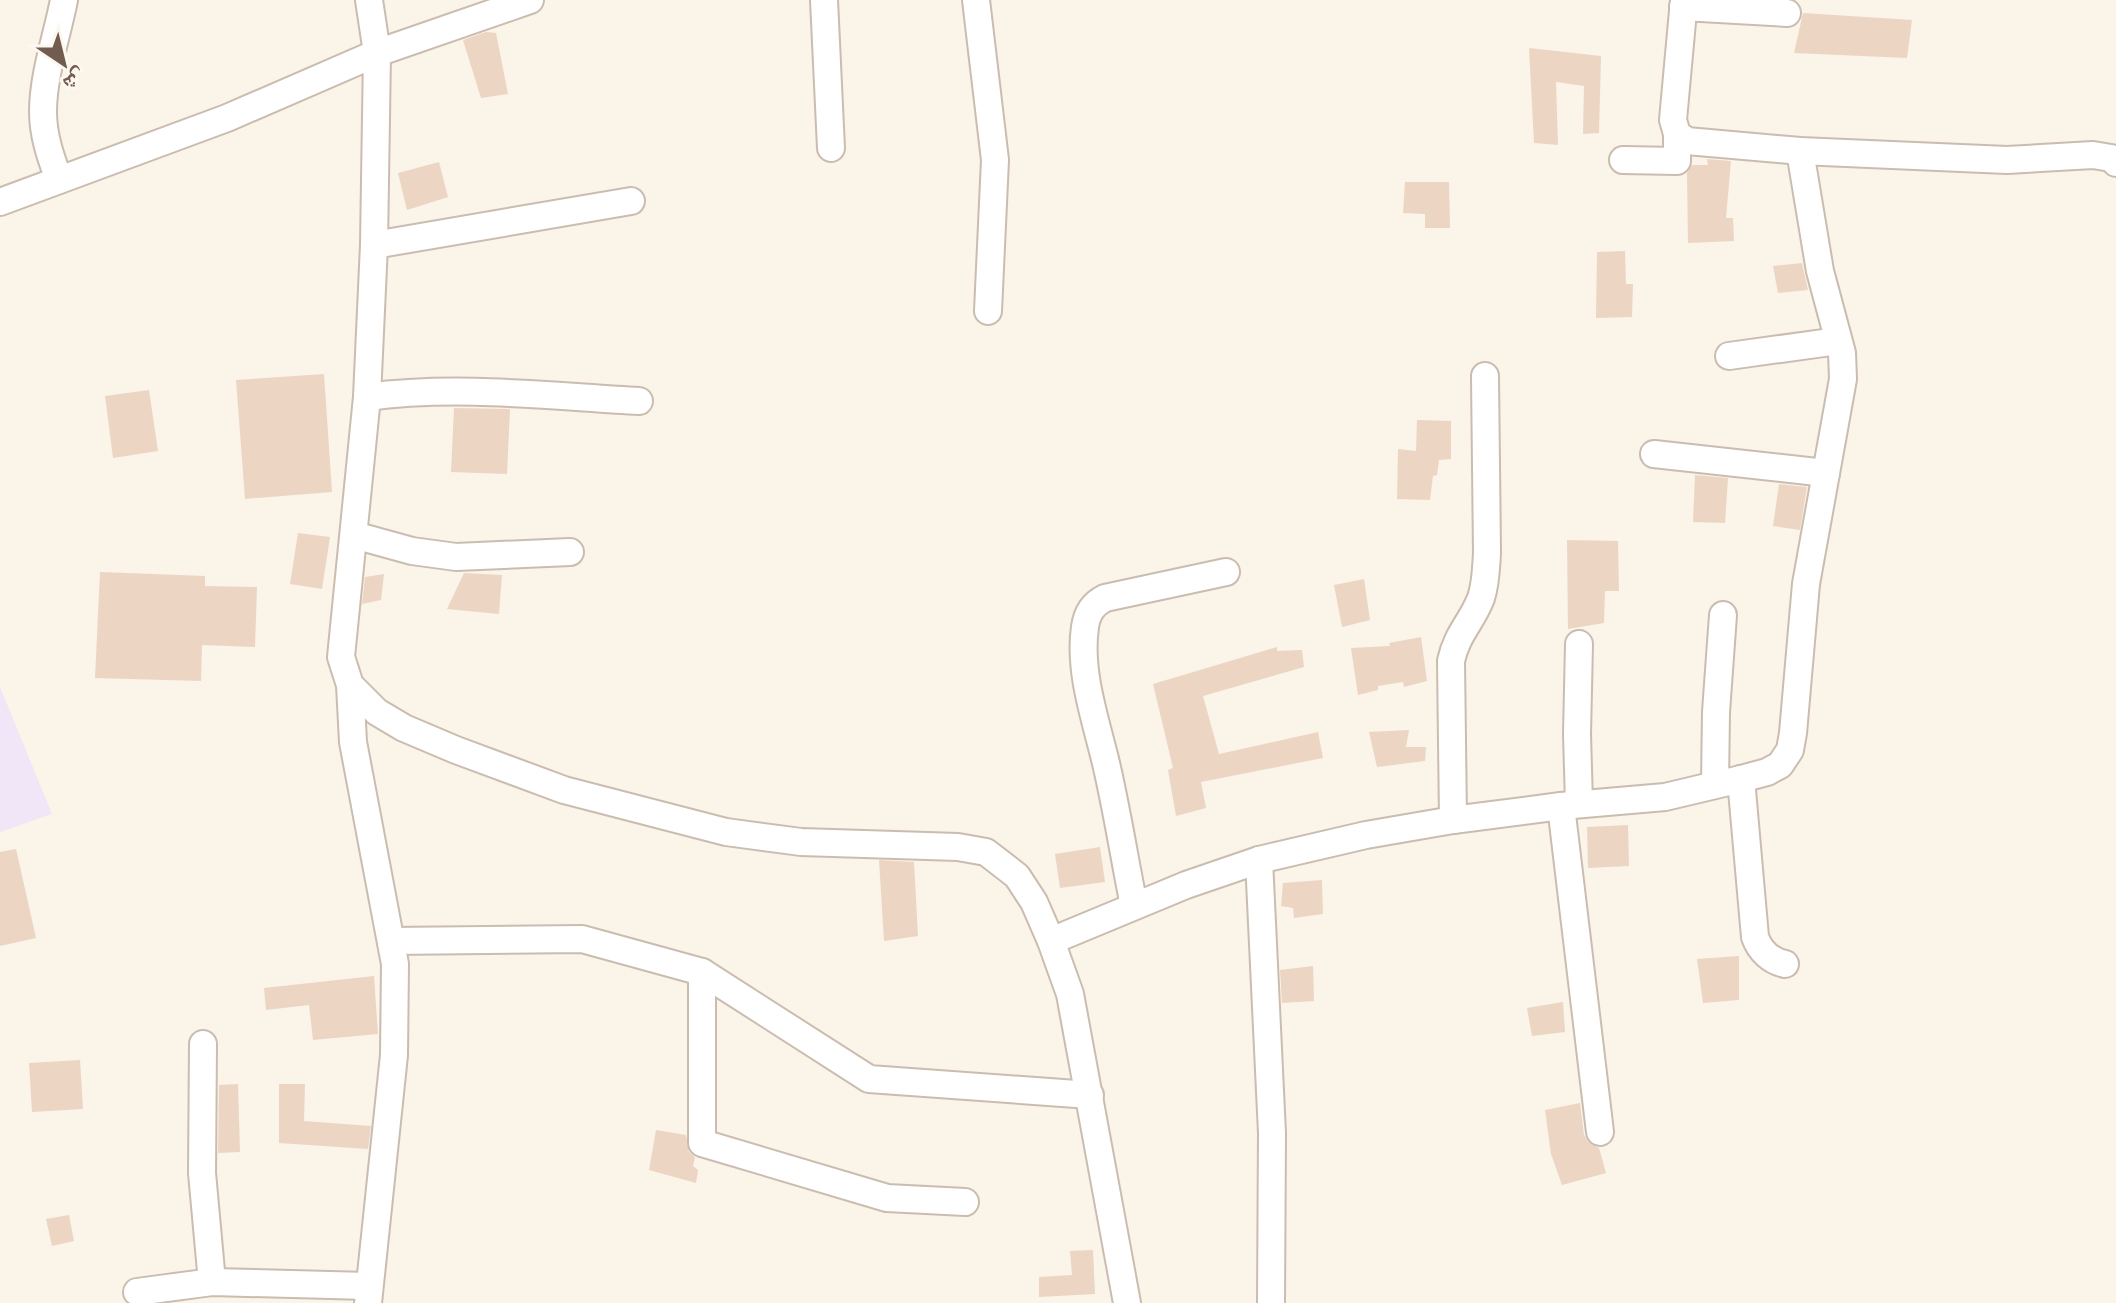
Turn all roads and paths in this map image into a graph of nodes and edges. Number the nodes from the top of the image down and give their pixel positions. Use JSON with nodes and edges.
{"nodes":[{"id":1,"x":64,"y":0,"type":"edge"},
{"id":2,"x":369,"y":0,"type":"edge"},
{"id":3,"x":530,"y":0,"type":"edge"},
{"id":4,"x":824,"y":0,"type":"edge"},
{"id":5,"x":976,"y":0,"type":"edge"},
{"id":6,"x":1684,"y":3,"type":"edge"},
{"id":7,"x":1787,"y":13,"type":"dead end"},
{"id":8,"x":377,"y":53,"type":"junction"},
{"id":9,"x":1677,"y":134,"type":"junction"},
{"id":10,"x":831,"y":148,"type":"dead end"},
{"id":11,"x":1800,"y":151,"type":"junction"},
{"id":12,"x":1623,"y":160,"type":"dead end"},
{"id":13,"x":2116,"y":163,"type":"edge"},
{"id":14,"x":59,"y":180,"type":"junction"},
{"id":15,"x":631,"y":201,"type":"dead end"},
{"id":16,"x":0,"y":202,"type":"edge"},
{"id":17,"x":374,"y":245,"type":"junction"},
{"id":18,"x":988,"y":311,"type":"dead end"},
{"id":19,"x":1838,"y":341,"type":"junction"},
{"id":20,"x":1729,"y":356,"type":"dead end"},
{"id":21,"x":1485,"y":376,"type":"dead end"},
{"id":22,"x":367,"y":397,"type":"junction"},
{"id":23,"x":639,"y":401,"type":"dead end"},
{"id":24,"x":1654,"y":454,"type":"dead end"},
{"id":25,"x":1826,"y":473,"type":"junction"},
{"id":26,"x":354,"y":535,"type":"junction"},
{"id":27,"x":570,"y":552,"type":"dead end"},
{"id":28,"x":1226,"y":572,"type":"dead end"},
{"id":29,"x":1723,"y":615,"type":"dead end"},
{"id":30,"x":1579,"y":644,"type":"dead end"},
{"id":31,"x":350,"y":685,"type":"junction"},
{"id":32,"x":1728,"y":782,"type":"junction"},
{"id":33,"x":1570,"y":805,"type":"junction"},
{"id":34,"x":1453,"y":820,"type":"junction"},
{"id":35,"x":1259,"y":860,"type":"junction"},
{"id":36,"x":1134,"y":906,"type":"junction"},
{"id":37,"x":391,"y":941,"type":"junction"},
{"id":38,"x":1051,"y":941,"type":"junction"},
{"id":39,"x":1785,"y":964,"type":"dead end"},
{"id":40,"x":702,"y":972,"type":"junction"},
{"id":41,"x":203,"y":1044,"type":"dead end"},
{"id":42,"x":1090,"y":1095,"type":"junction"},
{"id":43,"x":1600,"y":1132,"type":"dead end"},
{"id":44,"x":965,"y":1202,"type":"dead end"},
{"id":45,"x":212,"y":1282,"type":"junction"},
{"id":46,"x":137,"y":1292,"type":"dead end"},
{"id":47,"x":368,"y":1295,"type":"edge"},
{"id":48,"x":1127,"y":1303,"type":"edge"},
{"id":49,"x":1271,"y":1303,"type":"edge"}],
"edges":[{"from":1,"to":14,"type":"street"},
{"from":2,"to":8,"type":"street"},
{"from":3,"to":8,"type":"street"},
{"from":4,"to":10,"type":"street"},
{"from":5,"to":18,"type":"street"},
{"from":6,"to":7,"type":"street"},
{"from":6,"to":9,"type":"street"},
{"from":8,"to":14,"type":"street"},
{"from":8,"to":17,"type":"street"},
{"from":9,"to":11,"type":"street"},
{"from":9,"to":12,"type":"street"},
{"from":11,"to":13,"type":"street"},
{"from":11,"to":19,"type":"street"},
{"from":14,"to":16,"type":"street"},
{"from":15,"to":17,"type":"street"},
{"from":17,"to":22,"type":"street"},
{"from":19,"to":20,"type":"street"},
{"from":19,"to":25,"type":"street"},
{"from":21,"to":34,"type":"street"},
{"from":22,"to":23,"type":"street"},
{"from":22,"to":26,"type":"street"},
{"from":24,"to":25,"type":"street"},
{"from":25,"to":32,"type":"street"},
{"from":26,"to":27,"type":"street"},
{"from":26,"to":31,"type":"street"},
{"from":28,"to":36,"type":"street"},
{"from":29,"to":32,"type":"street"},
{"from":30,"to":33,"type":"street"},
{"from":31,"to":37,"type":"street"},
{"from":31,"to":38,"type":"street"},
{"from":32,"to":33,"type":"street"},
{"from":32,"to":39,"type":"street"},
{"from":33,"to":34,"type":"street"},
{"from":33,"to":43,"type":"street"},
{"from":34,"to":35,"type":"street"},
{"from":35,"to":36,"type":"street"},
{"from":35,"to":49,"type":"street"},
{"from":36,"to":38,"type":"street"},
{"from":37,"to":40,"type":"street"},
{"from":37,"to":47,"type":"street"},
{"from":38,"to":42,"type":"street"},
{"from":40,"to":42,"type":"street"},
{"from":40,"to":44,"type":"street"},
{"from":41,"to":45,"type":"street"},
{"from":42,"to":48,"type":"street"},
{"from":45,"to":46,"type":"street"},
{"from":45,"to":47,"type":"street"}]}
